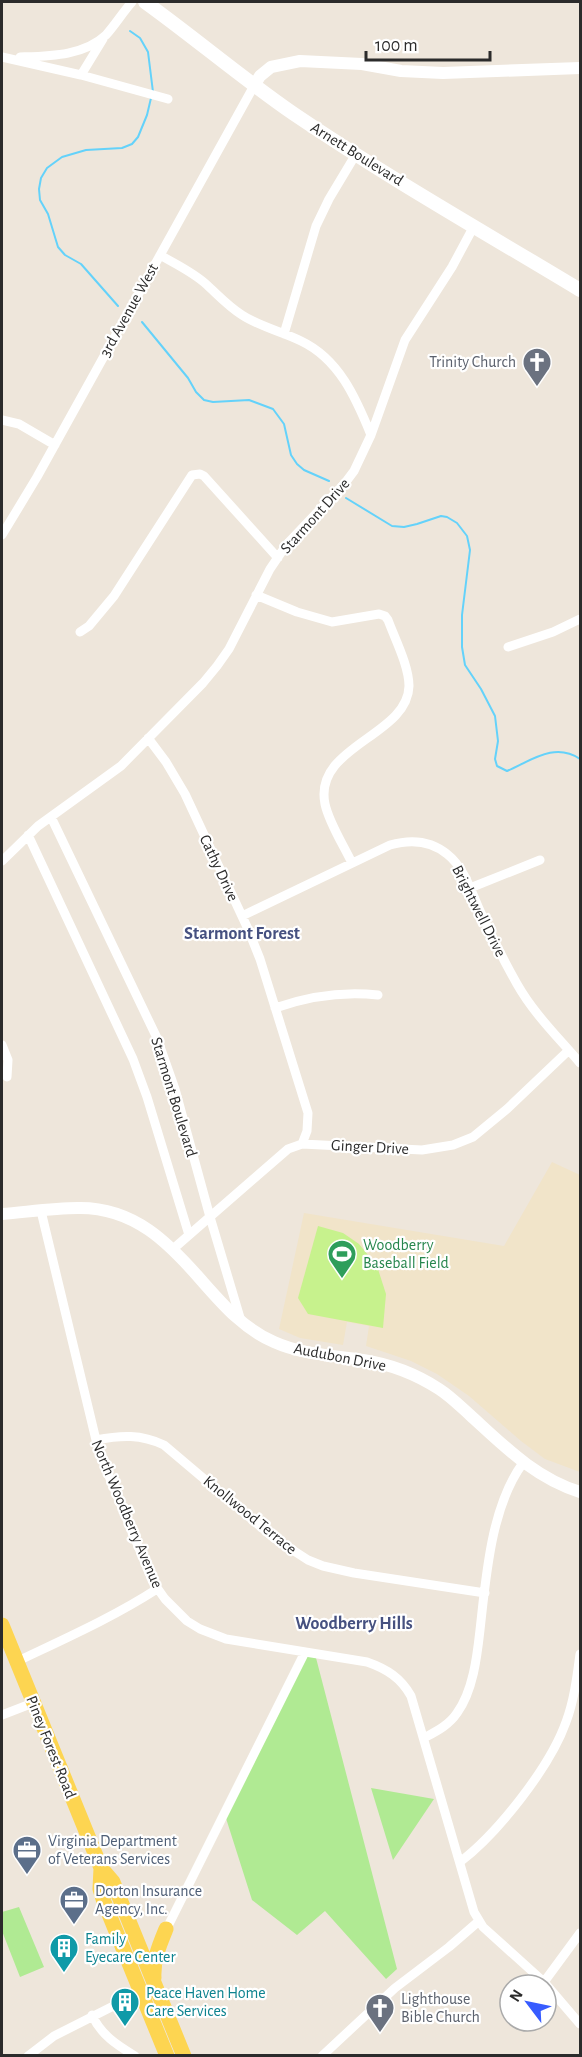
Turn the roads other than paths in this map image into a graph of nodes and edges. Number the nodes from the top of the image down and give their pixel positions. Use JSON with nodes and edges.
{"nodes":[{"id":1,"x":132,"y":2,"type":"edge"},
{"id":2,"x":145,"y":2,"type":"edge"},
{"id":3,"x":105,"y":35,"type":"junction"},
{"id":4,"x":4,"y":57,"type":"edge"},
{"id":5,"x":580,"y":68,"type":"edge"},
{"id":6,"x":81,"y":75,"type":"junction"},
{"id":7,"x":255,"y":84,"type":"junction"},
{"id":8,"x":165,"y":99,"type":"dead end"},
{"id":9,"x":356,"y":154,"type":"junction"},
{"id":10,"x":474,"y":226,"type":"junction"},
{"id":11,"x":160,"y":255,"type":"junction"},
{"id":12,"x":580,"y":290,"type":"edge"},
{"id":13,"x":284,"y":334,"type":"junction"},
{"id":14,"x":2,"y":420,"type":"edge"},
{"id":15,"x":371,"y":435,"type":"junction"},
{"id":16,"x":55,"y":445,"type":"junction"},
{"id":17,"x":2,"y":535,"type":"edge"},
{"id":18,"x":278,"y":558,"type":"junction"},
{"id":19,"x":256,"y":595,"type":"junction"},
{"id":20,"x":580,"y":619,"type":"edge"},
{"id":21,"x":80,"y":632,"type":"dead end"},
{"id":22,"x":508,"y":646,"type":"dead end"},
{"id":23,"x":148,"y":738,"type":"junction"},
{"id":24,"x":51,"y":817,"type":"junction"},
{"id":25,"x":28,"y":835,"type":"junction"},
{"id":26,"x":540,"y":860,"type":"dead end"},
{"id":27,"x":2,"y":861,"type":"edge"},
{"id":28,"x":352,"y":863,"type":"junction"},
{"id":29,"x":470,"y":888,"type":"junction"},
{"id":30,"x":242,"y":916,"type":"junction"},
{"id":31,"x":378,"y":995,"type":"dead end"},
{"id":32,"x":275,"y":1008,"type":"junction"},
{"id":33,"x":2,"y":1045,"type":"edge"},
{"id":34,"x":569,"y":1050,"type":"junction"},
{"id":35,"x":580,"y":1063,"type":"edge"},
{"id":36,"x":7,"y":1077,"type":"dead end"},
{"id":37,"x":302,"y":1144,"type":"junction"},
{"id":38,"x":41,"y":1211,"type":"junction"},
{"id":39,"x":2,"y":1214,"type":"edge"},
{"id":40,"x":210,"y":1217,"type":"junction"},
{"id":41,"x":189,"y":1235,"type":"junction"},
{"id":42,"x":173,"y":1249,"type":"junction"},
{"id":43,"x":241,"y":1322,"type":"junction"},
{"id":44,"x":96,"y":1440,"type":"junction"},
{"id":45,"x":523,"y":1463,"type":"junction"},
{"id":46,"x":580,"y":1492,"type":"edge"},
{"id":47,"x":157,"y":1589,"type":"junction"},
{"id":48,"x":485,"y":1593,"type":"junction"},
{"id":49,"x":2,"y":1625,"type":"edge"},
{"id":50,"x":305,"y":1653,"type":"junction"},
{"id":51,"x":580,"y":1654,"type":"edge"},
{"id":52,"x":16,"y":1662,"type":"junction"},
{"id":53,"x":33,"y":1703,"type":"junction"},
{"id":54,"x":2,"y":1715,"type":"edge"},
{"id":55,"x":424,"y":1738,"type":"junction"},
{"id":56,"x":460,"y":1862,"type":"junction"},
{"id":57,"x":101,"y":1868,"type":"junction"},
{"id":58,"x":105,"y":1902,"type":"junction"},
{"id":59,"x":128,"y":1919,"type":"junction"},
{"id":60,"x":479,"y":1921,"type":"junction"},
{"id":61,"x":166,"y":1929,"type":"junction"},
{"id":62,"x":580,"y":1934,"type":"edge"},
{"id":63,"x":147,"y":1957,"type":"junction"},
{"id":64,"x":534,"y":1973,"type":"edge"},
{"id":65,"x":551,"y":1973,"type":"edge"},
{"id":66,"x":144,"y":1985,"type":"junction"},
{"id":67,"x":558,"y":1998,"type":"edge"},
{"id":68,"x":92,"y":2015,"type":"junction"},
{"id":69,"x":580,"y":2024,"type":"edge"},
{"id":70,"x":28,"y":2055,"type":"edge"},
{"id":71,"x":135,"y":2055,"type":"edge"},
{"id":72,"x":167,"y":2055,"type":"edge"},
{"id":73,"x":184,"y":2055,"type":"edge"},
{"id":74,"x":322,"y":2055,"type":"edge"}],
"edges":[{"from":1,"to":3,"type":"street"},
{"from":2,"to":7,"type":"main road","name":"Arnett Boulevard"},
{"from":3,"to":4,"type":"street"},
{"from":3,"to":6,"type":"street"},
{"from":4,"to":6,"type":"street"},
{"from":5,"to":7,"type":"street"},
{"from":6,"to":8,"type":"street"},
{"from":7,"to":9,"type":"main road","name":"Arnett Boulevard"},
{"from":7,"to":11,"type":"street","name":"3rd Avenue West"},
{"from":9,"to":10,"type":"main road","name":"Arnett Boulevard"},
{"from":9,"to":13,"type":"street"},
{"from":10,"to":12,"type":"main road","name":"Arnett Boulevard"},
{"from":10,"to":15,"type":"street","name":"Starmont Drive"},
{"from":11,"to":13,"type":"street"},
{"from":11,"to":16,"type":"street","name":"3rd Avenue West"},
{"from":13,"to":15,"type":"street"},
{"from":14,"to":16,"type":"street"},
{"from":15,"to":18,"type":"street","name":"Starmont Drive"},
{"from":16,"to":17,"type":"street","name":"3rd Avenue West"},
{"from":18,"to":19,"type":"street","name":"Starmont Drive"},
{"from":18,"to":21,"type":"street"},
{"from":19,"to":23,"type":"street","name":"Starmont Drive"},
{"from":19,"to":28,"type":"street"},
{"from":20,"to":22,"type":"street"},
{"from":23,"to":24,"type":"street","name":"Starmont Drive"},
{"from":23,"to":30,"type":"street","name":"Cathy Drive"},
{"from":24,"to":25,"type":"street","name":"Starmont Drive"},
{"from":24,"to":40,"type":"street","name":"Starmont Boulevard"},
{"from":25,"to":27,"type":"street","name":"Starmont Drive"},
{"from":25,"to":41,"type":"street","name":"Starmont Boulevard"},
{"from":26,"to":29,"type":"street"},
{"from":28,"to":29,"type":"street","name":"Brightwell Drive"},
{"from":28,"to":30,"type":"street","name":"Brightwell Drive"},
{"from":29,"to":34,"type":"street","name":"Brightwell Drive"},
{"from":30,"to":32,"type":"street","name":"Cathy Drive"},
{"from":31,"to":32,"type":"street"},
{"from":32,"to":37,"type":"street","name":"Cathy Drive"},
{"from":33,"to":36,"type":"street"},
{"from":34,"to":35,"type":"street","name":"Brightwell Drive"},
{"from":34,"to":37,"type":"street","name":"Ginger Drive"},
{"from":37,"to":40,"type":"street"},
{"from":38,"to":39,"type":"street","name":"Audubon Drive"},
{"from":38,"to":42,"type":"street","name":"Audubon Drive"},
{"from":38,"to":44,"type":"street","name":"North Woodberry Avenue"},
{"from":40,"to":41,"type":"street"},
{"from":40,"to":43,"type":"street","name":"Starmont Boulevard"},
{"from":41,"to":42,"type":"street"},
{"from":42,"to":43,"type":"street","name":"Audubon Drive"},
{"from":43,"to":45,"type":"street","name":"Audubon Drive"},
{"from":44,"to":47,"type":"street","name":"North Woodberry Avenue"},
{"from":44,"to":48,"type":"street","name":"Knollwood Terrace"},
{"from":45,"to":46,"type":"street","name":"Audubon Drive"},
{"from":45,"to":48,"type":"street"},
{"from":47,"to":50,"type":"street","name":"North Woodberry Avenue"},
{"from":47,"to":52,"type":"street"},
{"from":48,"to":55,"type":"street"},
{"from":49,"to":52,"type":"main road","name":"Piney Forest Road"},
{"from":50,"to":55,"type":"street","name":"North Woodberry Avenue"},
{"from":50,"to":61,"type":"street"},
{"from":51,"to":56,"type":"street"},
{"from":52,"to":53,"type":"main road","name":"Piney Forest Road"},
{"from":53,"to":54,"type":"street"},
{"from":53,"to":57,"type":"main road","name":"Piney Forest Road"},
{"from":55,"to":56,"type":"street","name":"North Woodberry Avenue"},
{"from":56,"to":60,"type":"street","name":"North Woodberry Avenue"},
{"from":57,"to":58,"type":"main road","name":"Piney Forest Road"},
{"from":57,"to":59,"type":"main road","name":"Piney Forest Road"},
{"from":58,"to":63,"type":"main road"},
{"from":58,"to":66,"type":"main road","name":"Piney Forest Road"},
{"from":59,"to":61,"type":"main road"},
{"from":59,"to":63,"type":"main road","name":"Piney Forest Road"},
{"from":60,"to":64,"type":"street"},
{"from":60,"to":74,"type":"street"},
{"from":61,"to":63,"type":"street"},
{"from":61,"to":66,"type":"main road"},
{"from":62,"to":65,"type":"street"},
{"from":63,"to":66,"type":"main road","name":"Piney Forest Road"},
{"from":66,"to":68,"type":"street"},
{"from":66,"to":72,"type":"main road","name":"Piney Forest Road"},
{"from":66,"to":73,"type":"main road"},
{"from":67,"to":69,"type":"street"},
{"from":68,"to":70,"type":"street"},
{"from":68,"to":71,"type":"street"}]}
